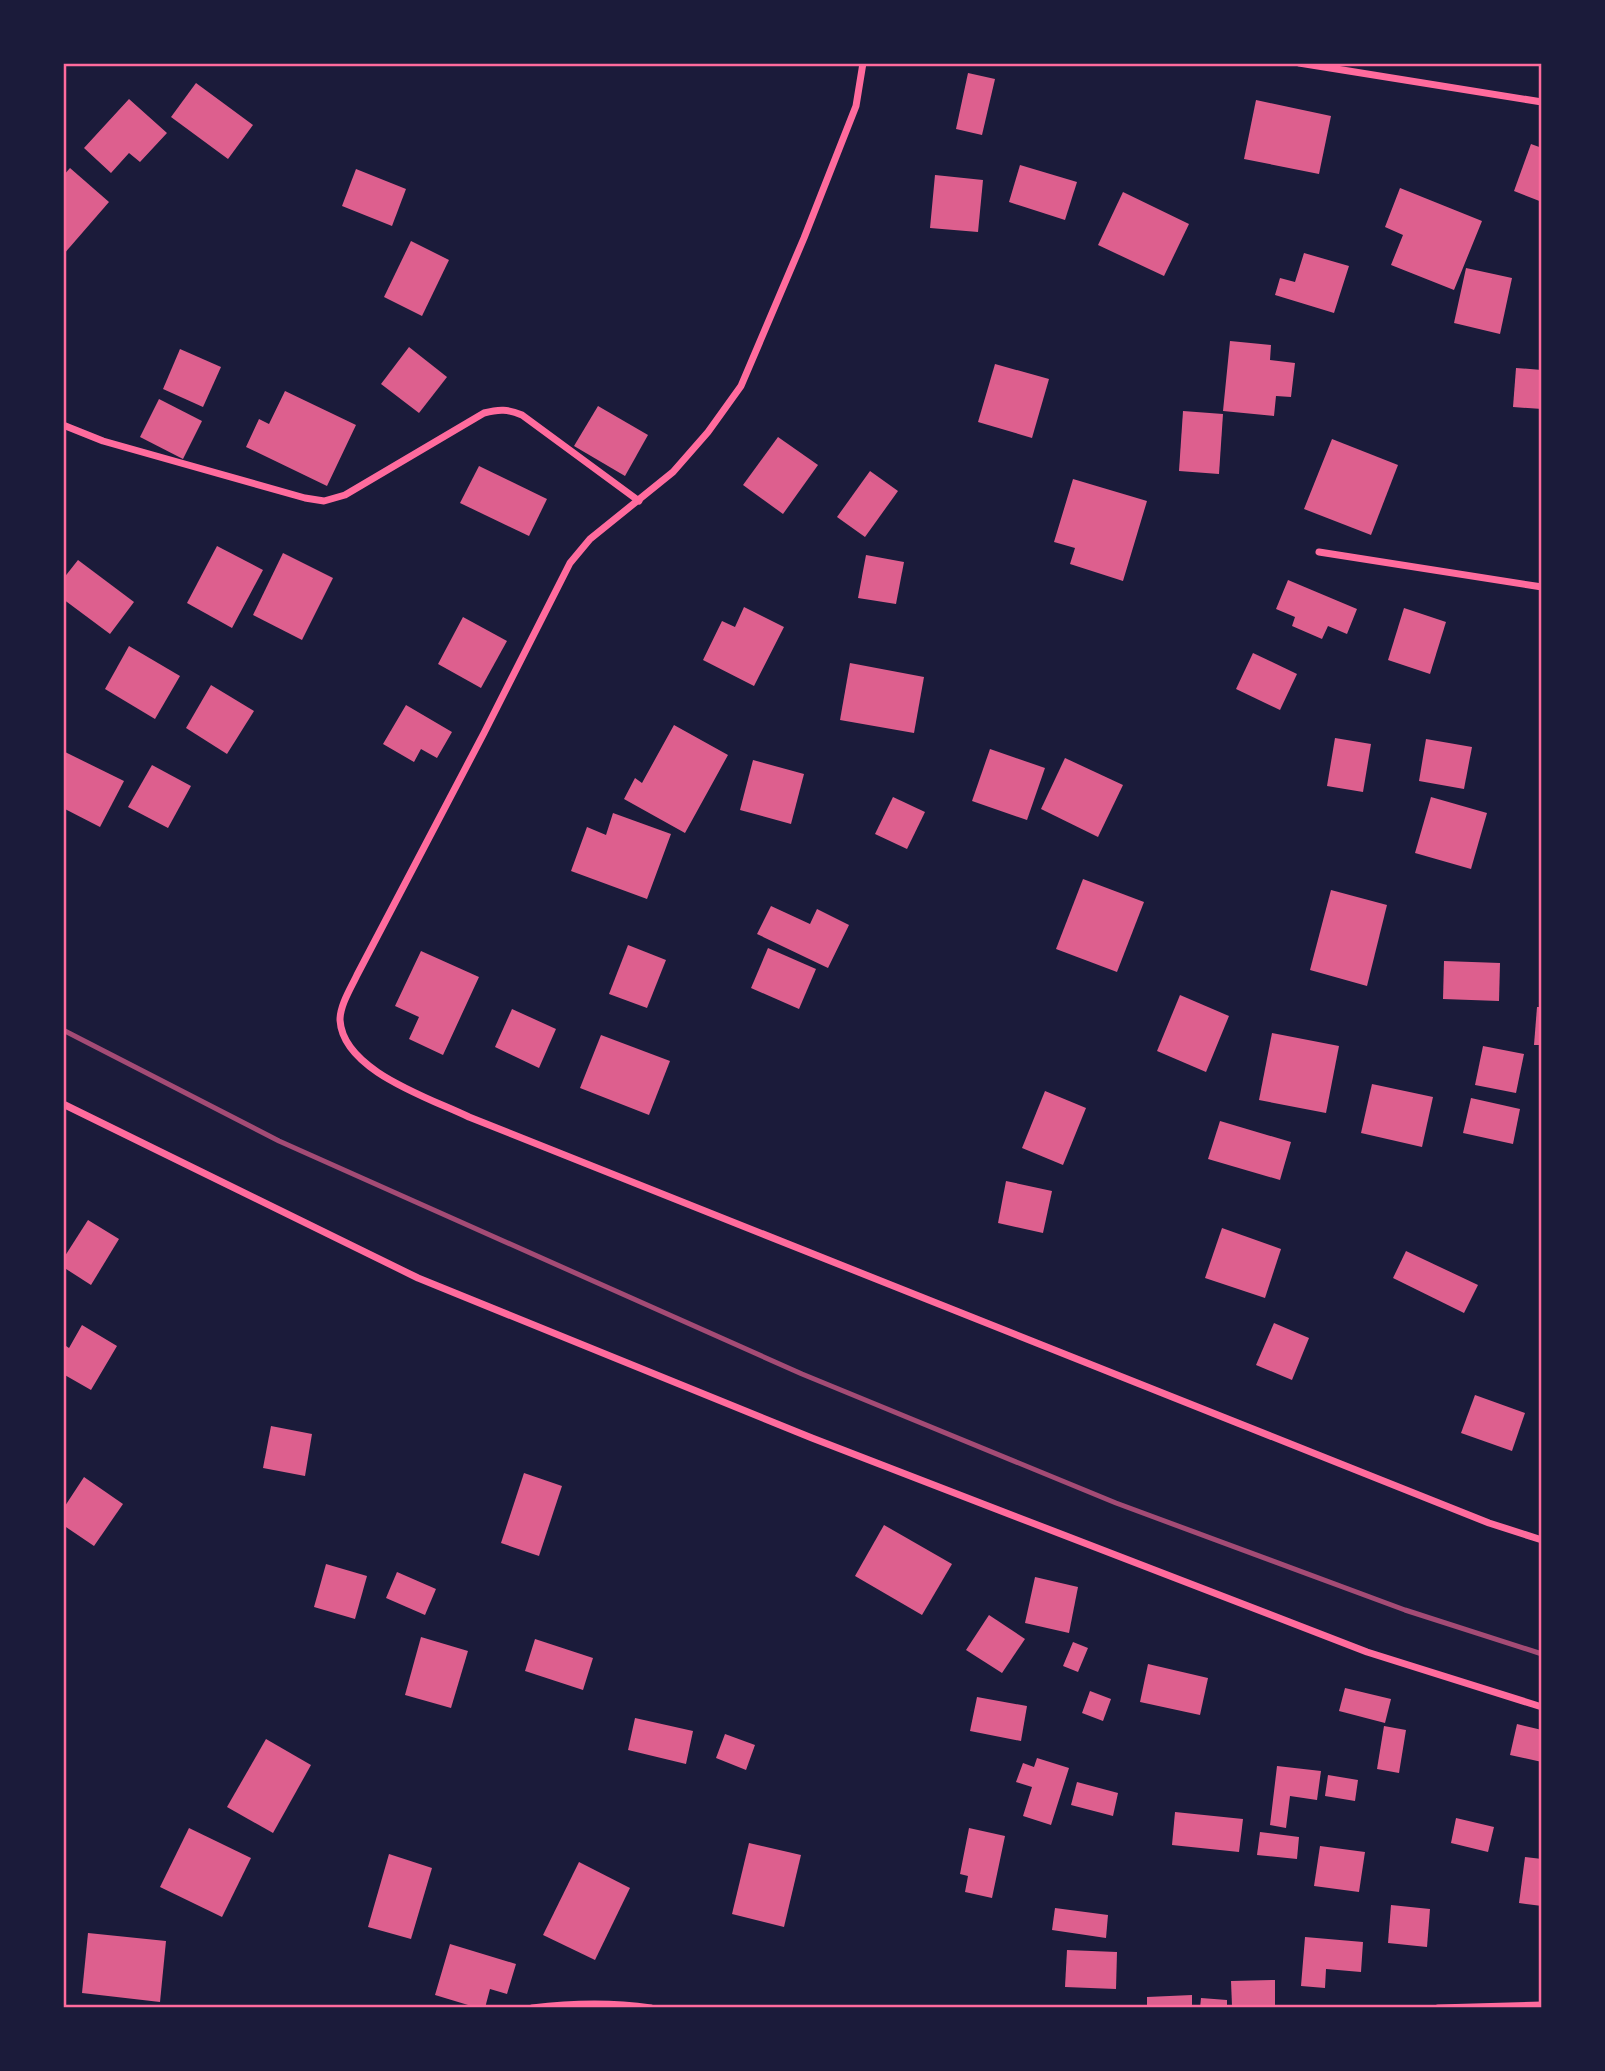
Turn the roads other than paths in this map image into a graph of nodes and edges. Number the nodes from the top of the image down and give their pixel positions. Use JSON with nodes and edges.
{"nodes":[{"id":1,"x":863,"y":63,"type":"edge"},
{"id":2,"x":1298,"y":63,"type":"edge"},
{"id":3,"x":1542,"y":102,"type":"edge"},
{"id":4,"x":63,"y":425,"type":"edge"},
{"id":5,"x":639,"y":500,"type":"junction"},
{"id":6,"x":1319,"y":552,"type":"dead end"},
{"id":7,"x":1542,"y":587,"type":"edge"},
{"id":8,"x":63,"y":1104,"type":"edge"},
{"id":9,"x":1542,"y":1540,"type":"edge"},
{"id":10,"x":1542,"y":1707,"type":"edge"},
{"id":11,"x":1542,"y":2006,"type":"edge"},
{"id":12,"x":532,"y":2008,"type":"edge"},
{"id":13,"x":651,"y":2008,"type":"edge"},
{"id":14,"x":1438,"y":2008,"type":"edge"}],
"edges":[{"from":1,"to":5,"type":"street"},
{"from":2,"to":3,"type":"street"},
{"from":4,"to":5,"type":"street"},
{"from":5,"to":9,"type":"street"},
{"from":6,"to":7,"type":"street"},
{"from":8,"to":10,"type":"street"},
{"from":11,"to":14,"type":"street"},
{"from":12,"to":13,"type":"street"}]}
